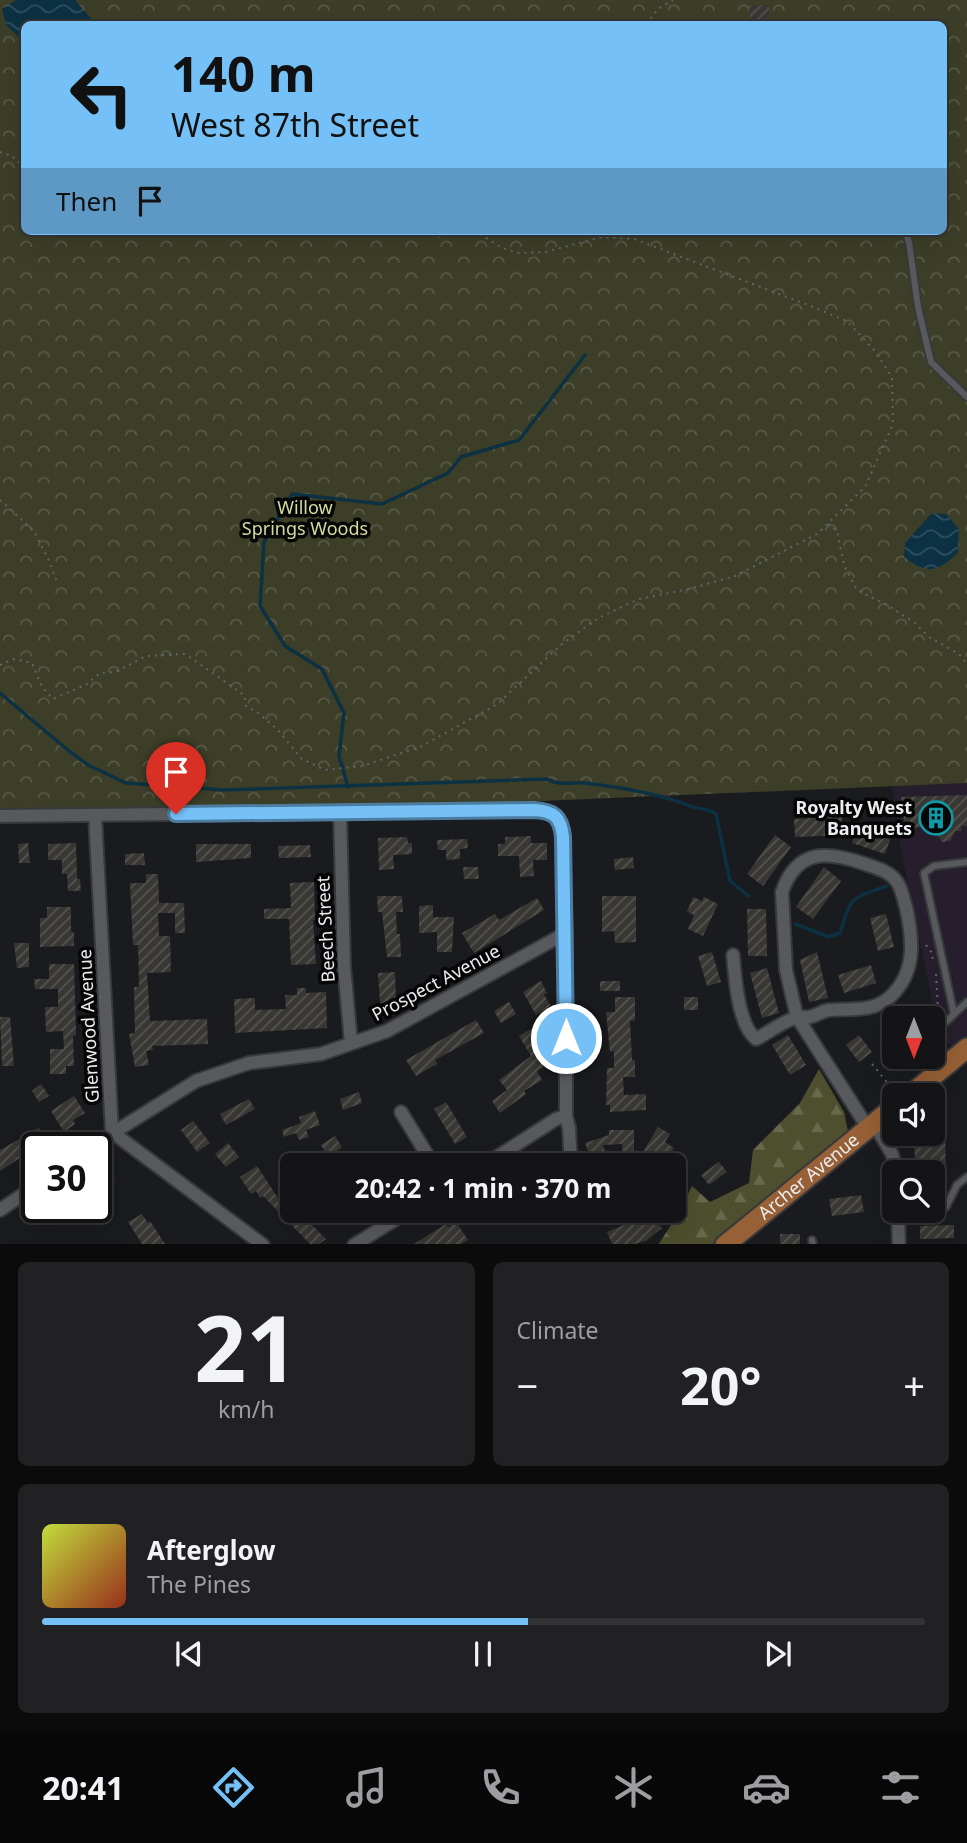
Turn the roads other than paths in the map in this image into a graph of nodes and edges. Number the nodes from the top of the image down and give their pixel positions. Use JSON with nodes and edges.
{"nodes":[{"id":1,"x":906,"y":235,"type":"edge"},
{"id":2,"x":967,"y":397,"type":"edge"},
{"id":3,"x":340,"y":813,"type":"junction"},
{"id":4,"x":95,"y":815,"type":"junction"},
{"id":5,"x":0,"y":816,"type":"edge"},
{"id":6,"x":967,"y":862,"type":"edge"},
{"id":7,"x":566,"y":933,"type":"junction"},
{"id":8,"x":733,"y":955,"type":"dead end"},
{"id":9,"x":967,"y":1002,"type":"edge"},
{"id":10,"x":954,"y":1014,"type":"junction"},
{"id":11,"x":797,"y":1017,"type":"junction"},
{"id":12,"x":945,"y":1023,"type":"edge"},
{"id":13,"x":351,"y":1043,"type":"junction"},
{"id":14,"x":967,"y":1048,"type":"edge"},
{"id":15,"x":945,"y":1058,"type":"edge"},
{"id":16,"x":401,"y":1112,"type":"dead end"},
{"id":17,"x":566,"y":1116,"type":"junction"},
{"id":18,"x":882,"y":1117,"type":"edge"},
{"id":19,"x":871,"y":1126,"type":"junction"},
{"id":20,"x":112,"y":1132,"type":"junction"},
{"id":21,"x":427,"y":1153,"type":"edge"},
{"id":22,"x":502,"y":1153,"type":"edge"},
{"id":23,"x":570,"y":1153,"type":"edge"},
{"id":24,"x":894,"y":1160,"type":"edge"},
{"id":25,"x":967,"y":1177,"type":"edge"},
{"id":26,"x":21,"y":1196,"type":"edge"},
{"id":27,"x":945,"y":1207,"type":"edge"},
{"id":28,"x":0,"y":1210,"type":"edge"},
{"id":29,"x":389,"y":1223,"type":"edge"},
{"id":30,"x":898,"y":1223,"type":"edge"},
{"id":31,"x":733,"y":1242,"type":"edge"},
{"id":32,"x":263,"y":1244,"type":"edge"},
{"id":33,"x":354,"y":1244,"type":"edge"},
{"id":34,"x":899,"y":1244,"type":"edge"}],
"edges":[{"from":1,"to":2,"type":"lane"},
{"from":3,"to":4,"type":"street"},
{"from":3,"to":7,"type":"street"},
{"from":3,"to":13,"type":"street","name":"Beech Street"},
{"from":4,"to":5,"type":"street"},
{"from":4,"to":20,"type":"street","name":"Glenwood Avenue"},
{"from":6,"to":10,"type":"lane"},
{"from":7,"to":13,"type":"street","name":"Prospect Avenue"},
{"from":7,"to":17,"type":"street"},
{"from":8,"to":11,"type":"street"},
{"from":9,"to":10,"type":"lane"},
{"from":10,"to":12,"type":"lane"},
{"from":11,"to":11,"type":"street"},
{"from":11,"to":19,"type":"street"},
{"from":13,"to":20,"type":"street","name":"Prospect Avenue"},
{"from":14,"to":15,"type":"main road"},
{"from":16,"to":21,"type":"street"},
{"from":17,"to":22,"type":"street"},
{"from":17,"to":23,"type":"street"},
{"from":18,"to":19,"type":"main road","name":"Archer Avenue"},
{"from":19,"to":24,"type":"street"},
{"from":19,"to":31,"type":"main road","name":"Archer Avenue"},
{"from":20,"to":32,"type":"street"},
{"from":25,"to":27,"type":"lane"},
{"from":26,"to":28,"type":"street"},
{"from":29,"to":33,"type":"street"},
{"from":30,"to":34,"type":"street"}]}
